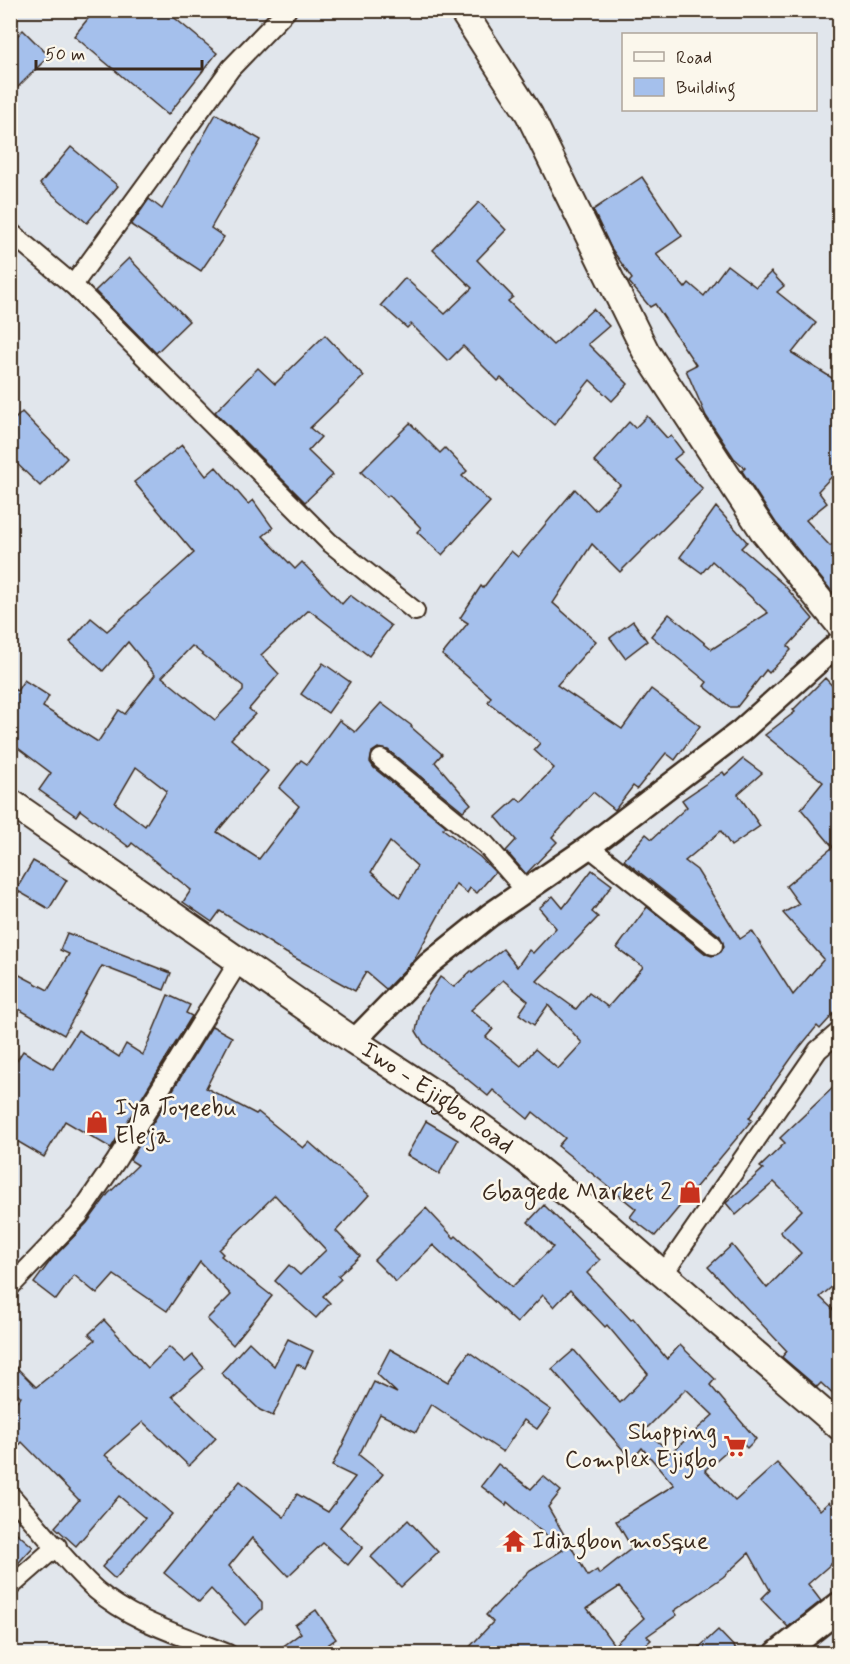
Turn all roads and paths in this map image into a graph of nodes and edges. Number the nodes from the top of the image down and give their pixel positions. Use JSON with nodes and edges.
{"nodes":[{"id":1,"x":287,"y":10,"type":"edge"},
{"id":2,"x":462,"y":10,"type":"edge"},
{"id":3,"x":10,"y":232,"type":"edge"},
{"id":4,"x":73,"y":285,"type":"junction"},
{"id":5,"x":415,"y":611,"type":"dead end"},
{"id":6,"x":840,"y":625,"type":"edge"},
{"id":7,"x":840,"y":642,"type":"edge"},
{"id":8,"x":381,"y":759,"type":"dead end"},
{"id":9,"x":10,"y":802,"type":"edge"},
{"id":10,"x":589,"y":848,"type":"junction"},
{"id":11,"x":527,"y":892,"type":"junction"},
{"id":12,"x":713,"y":945,"type":"dead end"},
{"id":13,"x":239,"y":962,"type":"junction"},
{"id":14,"x":840,"y":1031,"type":"edge"},
{"id":15,"x":354,"y":1041,"type":"junction"},
{"id":16,"x":664,"y":1273,"type":"junction"},
{"id":17,"x":10,"y":1287,"type":"edge"},
{"id":18,"x":840,"y":1427,"type":"edge"},
{"id":19,"x":10,"y":1495,"type":"edge"},
{"id":20,"x":57,"y":1546,"type":"junction"},
{"id":21,"x":10,"y":1587,"type":"edge"},
{"id":22,"x":840,"y":1606,"type":"edge"},
{"id":23,"x":228,"y":1653,"type":"edge"},
{"id":24,"x":779,"y":1653,"type":"edge"}],
"edges":[{"from":1,"to":4,"type":"street"},
{"from":2,"to":6,"type":"main road"},
{"from":3,"to":4,"type":"street"},
{"from":4,"to":5,"type":"street"},
{"from":7,"to":10,"type":"street"},
{"from":8,"to":11,"type":"street"},
{"from":9,"to":13,"type":"main road","name":"Iwo - Ejigbo Road"},
{"from":10,"to":11,"type":"street"},
{"from":10,"to":12,"type":"street"},
{"from":11,"to":15,"type":"street"},
{"from":13,"to":15,"type":"main road","name":"Iwo - Ejigbo Road"},
{"from":13,"to":17,"type":"street"},
{"from":14,"to":16,"type":"street"},
{"from":15,"to":16,"type":"main road","name":"Iwo - Ejigbo Road"},
{"from":16,"to":18,"type":"main road","name":"Iwo - Ejigbo Road"},
{"from":19,"to":20,"type":"street"},
{"from":20,"to":21,"type":"street"},
{"from":20,"to":23,"type":"street"},
{"from":22,"to":24,"type":"main road"}]}
